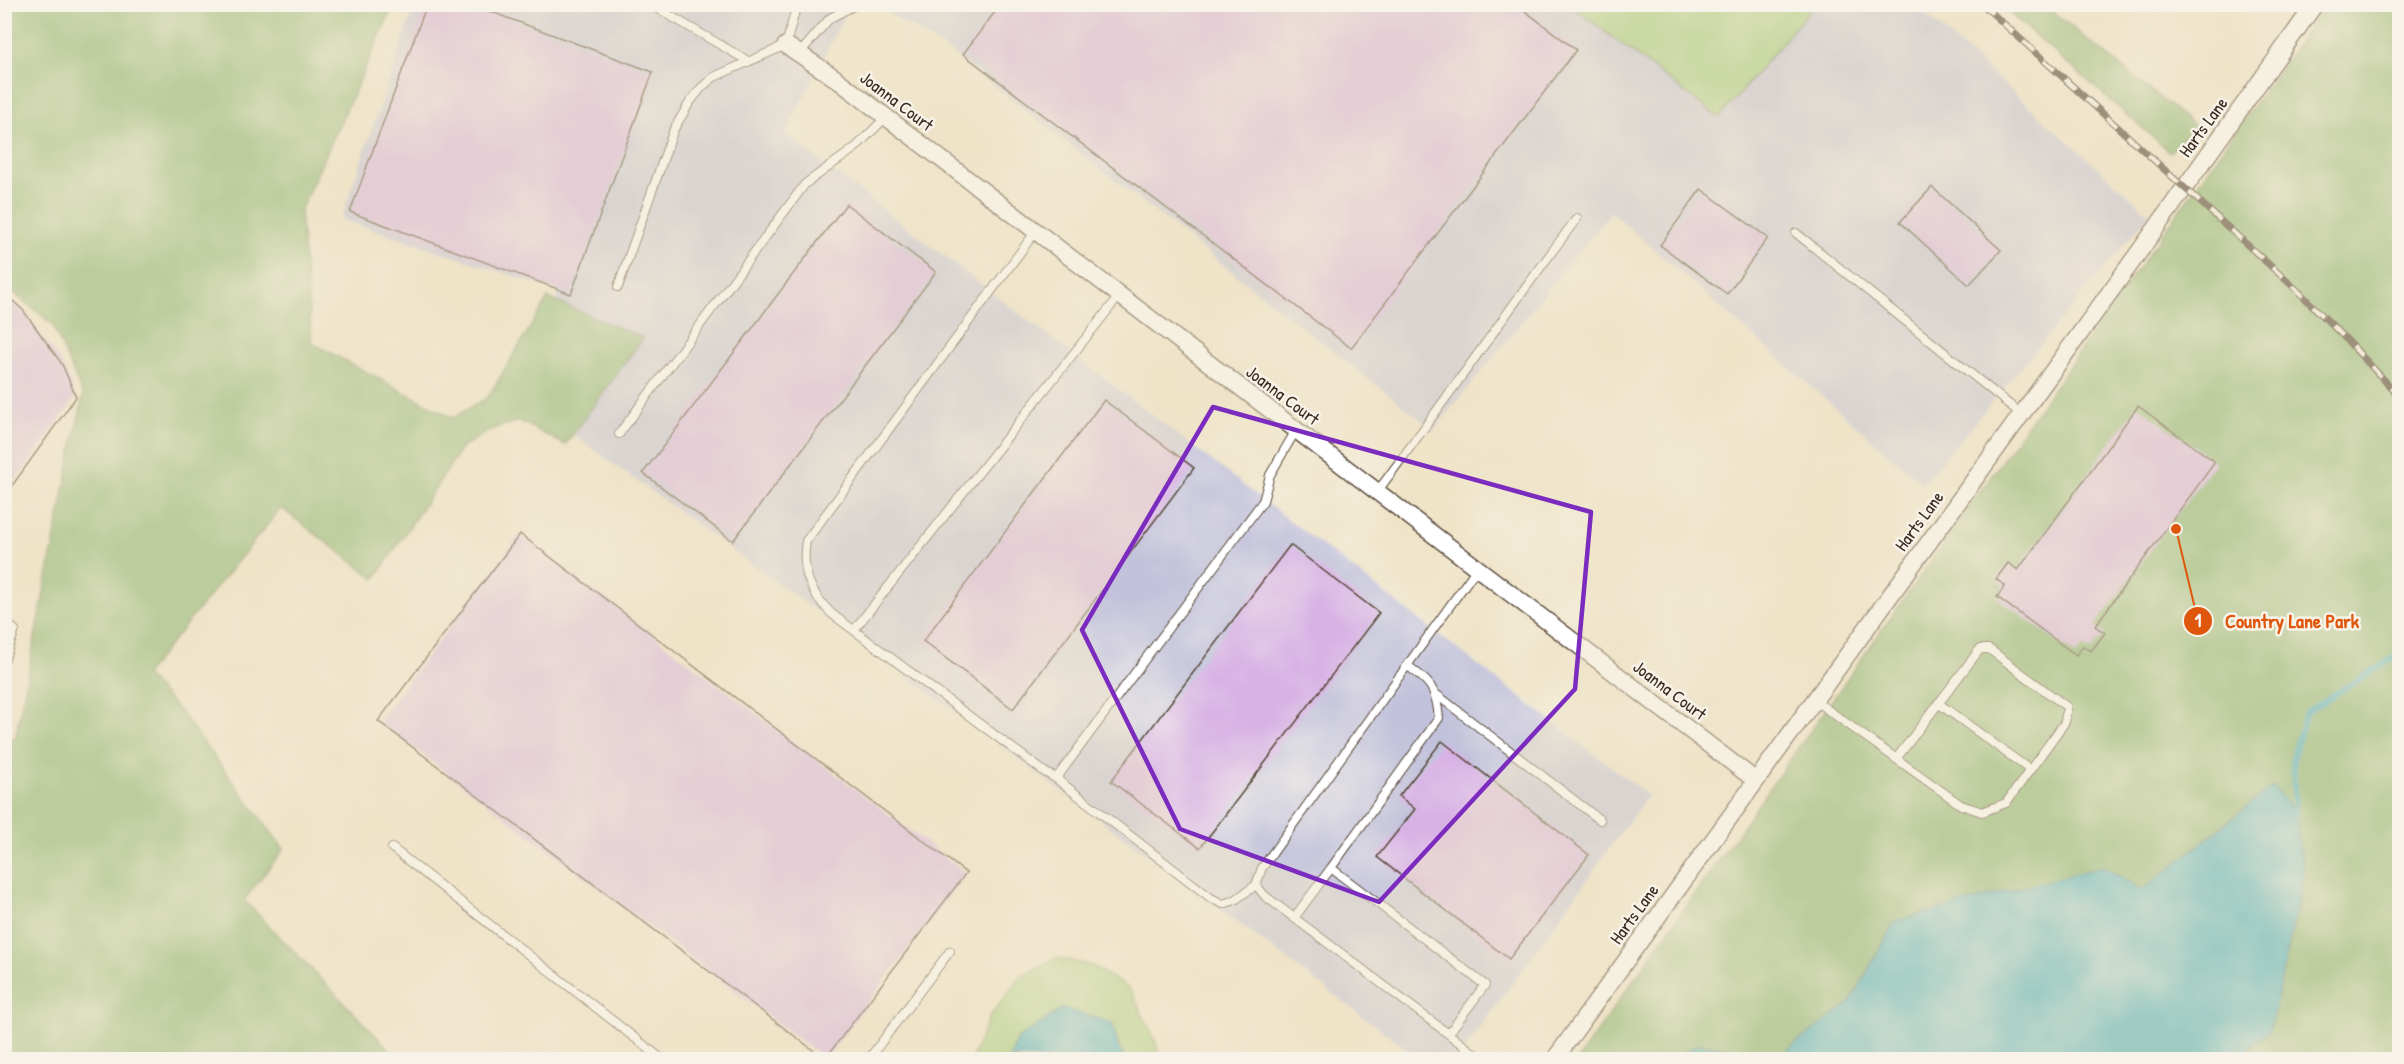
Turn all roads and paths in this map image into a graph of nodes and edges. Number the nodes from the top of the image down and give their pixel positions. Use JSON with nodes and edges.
{"nodes":[{"id":1,"x":650,"y":4,"type":"edge"},
{"id":2,"x":797,"y":4,"type":"edge"},
{"id":3,"x":857,"y":4,"type":"edge"},
{"id":4,"x":928,"y":4,"type":"edge"},
{"id":5,"x":940,"y":4,"type":"edge"},
{"id":6,"x":2315,"y":4,"type":"edge"},
{"id":7,"x":793,"y":50,"type":"junction"},
{"id":8,"x":748,"y":62,"type":"junction"},
{"id":9,"x":886,"y":117,"type":"junction"},
{"id":10,"x":1577,"y":218,"type":"dead end"},
{"id":11,"x":1036,"y":231,"type":"junction"},
{"id":12,"x":1796,"y":232,"type":"dead end"},
{"id":13,"x":618,"y":287,"type":"dead end"},
{"id":14,"x":1120,"y":295,"type":"junction"},
{"id":15,"x":2021,"y":414,"type":"junction"},
{"id":16,"x":1296,"y":430,"type":"junction"},
{"id":17,"x":620,"y":434,"type":"dead end"},
{"id":18,"x":1377,"y":492,"type":"junction"},
{"id":19,"x":1478,"y":568,"type":"junction"},
{"id":20,"x":4,"y":621,"type":"edge"},
{"id":21,"x":854,"y":630,"type":"junction"},
{"id":22,"x":4,"y":661,"type":"edge"},
{"id":23,"x":1408,"y":666,"type":"junction"},
{"id":24,"x":1437,"y":695,"type":"junction"},
{"id":25,"x":1813,"y":699,"type":"junction"},
{"id":26,"x":1938,"y":704,"type":"junction"},
{"id":27,"x":1896,"y":759,"type":"junction"},
{"id":28,"x":2030,"y":770,"type":"junction"},
{"id":29,"x":1054,"y":777,"type":"junction"},
{"id":30,"x":1755,"y":780,"type":"junction"},
{"id":31,"x":1600,"y":820,"type":"dead end"},
{"id":32,"x":392,"y":848,"type":"dead end"},
{"id":33,"x":1331,"y":867,"type":"junction"},
{"id":34,"x":1256,"y":885,"type":"junction"},
{"id":35,"x":1294,"y":918,"type":"junction"},
{"id":36,"x":950,"y":951,"type":"dead end"},
{"id":37,"x":1449,"y":1033,"type":"junction"},
{"id":38,"x":663,"y":1059,"type":"edge"},
{"id":39,"x":868,"y":1059,"type":"edge"},
{"id":40,"x":1484,"y":1059,"type":"edge"},
{"id":41,"x":1554,"y":1059,"type":"edge"}],
"edges":[{"from":1,"to":8,"type":"lane"},
{"from":2,"to":7,"type":"lane"},
{"from":3,"to":7,"type":"lane"},
{"from":4,"to":5,"type":"lane"},
{"from":6,"to":15,"type":"street","name":"Harts Lane"},
{"from":7,"to":8,"type":"lane"},
{"from":7,"to":9,"type":"street","name":"Joanna Court"},
{"from":8,"to":13,"type":"lane"},
{"from":9,"to":11,"type":"street","name":"Joanna Court"},
{"from":9,"to":17,"type":"lane"},
{"from":10,"to":18,"type":"lane"},
{"from":11,"to":14,"type":"street","name":"Joanna Court"},
{"from":11,"to":21,"type":"lane"},
{"from":12,"to":15,"type":"lane"},
{"from":14,"to":16,"type":"street","name":"Joanna Court"},
{"from":14,"to":21,"type":"lane"},
{"from":15,"to":25,"type":"street","name":"Harts Lane"},
{"from":16,"to":18,"type":"street","name":"Joanna Court"},
{"from":16,"to":29,"type":"lane"},
{"from":18,"to":19,"type":"street","name":"Joanna Court"},
{"from":19,"to":23,"type":"lane"},
{"from":19,"to":30,"type":"street","name":"Joanna Court"},
{"from":20,"to":22,"type":"lane"},
{"from":21,"to":29,"type":"lane"},
{"from":23,"to":24,"type":"lane"},
{"from":23,"to":34,"type":"lane"},
{"from":24,"to":31,"type":"lane"},
{"from":24,"to":33,"type":"lane"},
{"from":25,"to":27,"type":"lane"},
{"from":25,"to":30,"type":"street","name":"Harts Lane"},
{"from":26,"to":27,"type":"lane"},
{"from":26,"to":28,"type":"lane"},
{"from":26,"to":28,"type":"lane"},
{"from":27,"to":28,"type":"lane"},
{"from":29,"to":34,"type":"lane"},
{"from":30,"to":41,"type":"street","name":"Harts Lane"},
{"from":32,"to":38,"type":"lane"},
{"from":33,"to":35,"type":"lane"},
{"from":33,"to":37,"type":"lane"},
{"from":34,"to":35,"type":"lane"},
{"from":35,"to":37,"type":"lane"},
{"from":36,"to":39,"type":"lane"},
{"from":37,"to":40,"type":"lane"}]}
